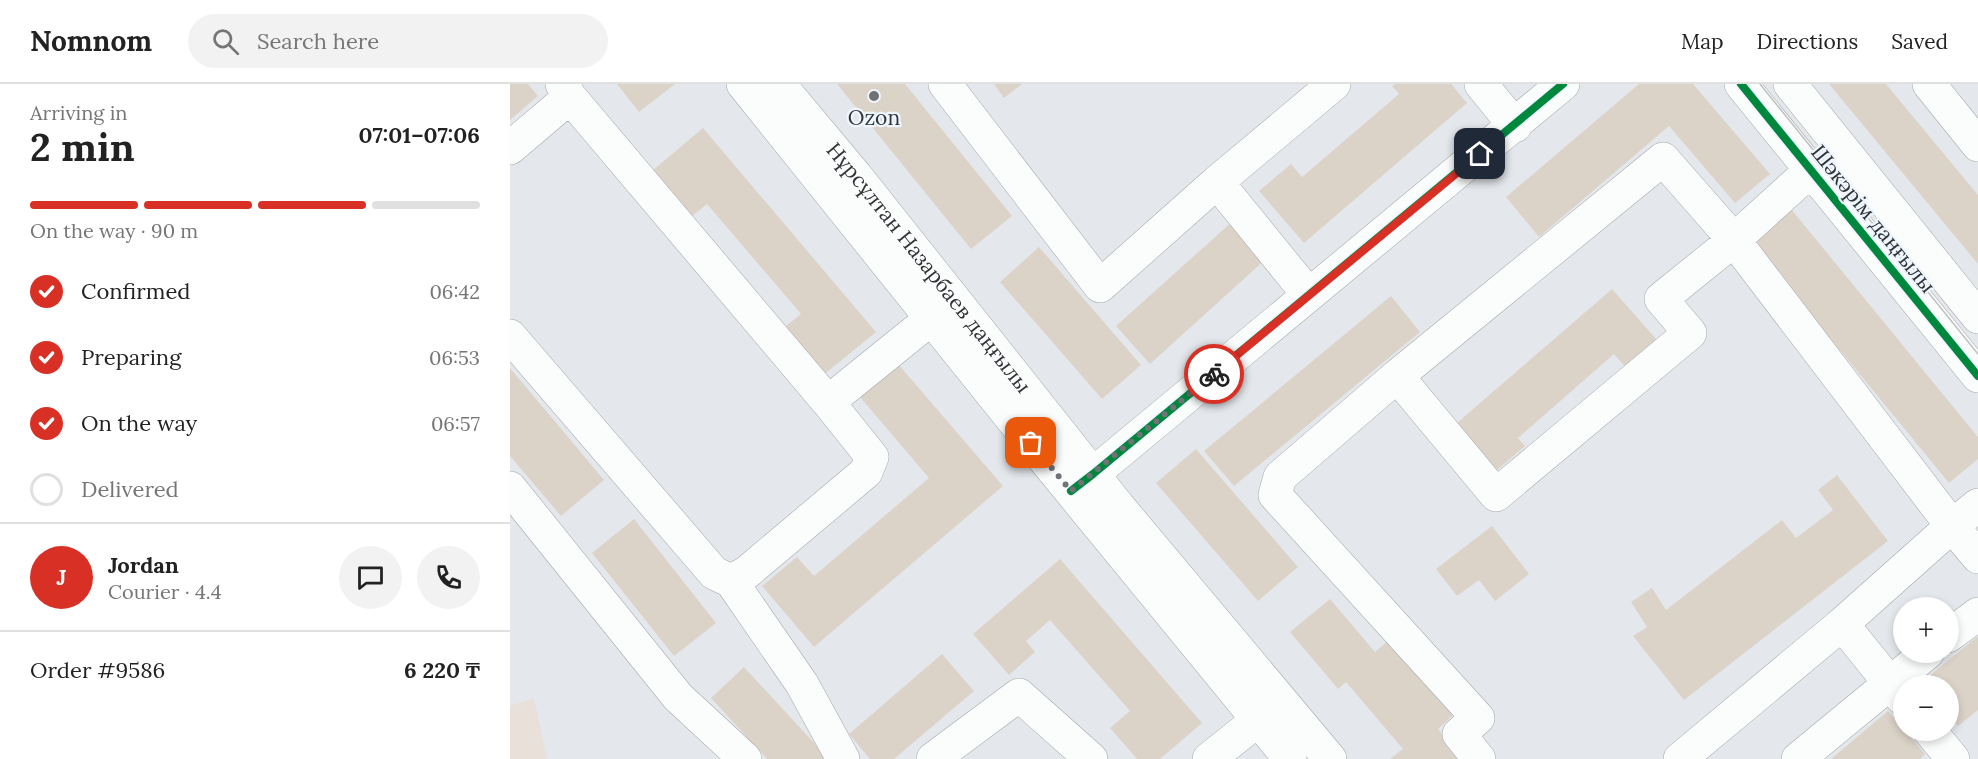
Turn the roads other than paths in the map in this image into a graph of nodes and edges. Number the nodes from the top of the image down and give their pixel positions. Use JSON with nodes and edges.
{"nodes":[{"id":1,"x":743,"y":84,"type":"edge"},
{"id":2,"x":779,"y":84,"type":"edge"},
{"id":3,"x":945,"y":84,"type":"edge"},
{"id":4,"x":1335,"y":84,"type":"edge"},
{"id":5,"x":1481,"y":84,"type":"edge"},
{"id":6,"x":1563,"y":84,"type":"edge"},
{"id":7,"x":1741,"y":84,"type":"edge"},
{"id":8,"x":1790,"y":84,"type":"edge"},
{"id":9,"x":1929,"y":84,"type":"edge"},
{"id":10,"x":566,"y":90,"type":"edge"},
{"id":11,"x":1515,"y":126,"type":"junction"},
{"id":12,"x":1978,"y":145,"type":"edge"},
{"id":13,"x":510,"y":148,"type":"edge"},
{"id":14,"x":1810,"y":171,"type":"junction"},
{"id":15,"x":1217,"y":182,"type":"junction"},
{"id":16,"x":1734,"y":240,"type":"junction"},
{"id":17,"x":1308,"y":294,"type":"junction"},
{"id":18,"x":1978,"y":317,"type":"edge"},
{"id":19,"x":932,"y":318,"type":"junction"},
{"id":20,"x":510,"y":336,"type":"edge"},
{"id":21,"x":1397,"y":376,"type":"junction"},
{"id":22,"x":1978,"y":376,"type":"edge"},
{"id":23,"x":828,"y":402,"type":"junction"},
{"id":24,"x":1082,"y":483,"type":"junction"},
{"id":25,"x":510,"y":488,"type":"edge"},
{"id":26,"x":1978,"y":505,"type":"edge"},
{"id":27,"x":1952,"y":526,"type":"junction"},
{"id":28,"x":1978,"y":557,"type":"edge"},
{"id":29,"x":731,"y":581,"type":"junction"},
{"id":30,"x":1978,"y":614,"type":"edge"},
{"id":31,"x":1842,"y":624,"type":"junction"},
{"id":32,"x":1959,"y":628,"type":"edge"},
{"id":33,"x":1919,"y":663,"type":"edge"},
{"id":34,"x":1909,"y":675,"type":"edge"},
{"id":35,"x":1893,"y":687,"type":"edge"},
{"id":36,"x":1893,"y":693,"type":"edge"},
{"id":37,"x":1258,"y":720,"type":"junction"},
{"id":38,"x":1938,"y":741,"type":"edge"},
{"id":39,"x":745,"y":759,"type":"edge"},
{"id":40,"x":843,"y":759,"type":"edge"},
{"id":41,"x":933,"y":759,"type":"edge"},
{"id":42,"x":1091,"y":759,"type":"edge"},
{"id":43,"x":1209,"y":759,"type":"edge"},
{"id":44,"x":1290,"y":759,"type":"edge"},
{"id":45,"x":1330,"y":759,"type":"edge"},
{"id":46,"x":1479,"y":759,"type":"edge"},
{"id":47,"x":1680,"y":759,"type":"edge"},
{"id":48,"x":1798,"y":759,"type":"edge"},
{"id":49,"x":1953,"y":759,"type":"edge"}],
"edges":[{"from":1,"to":19,"type":"main road","name":"Нұрсұлтан Назарбаев даңғылы"},
{"from":2,"to":24,"type":"main road","name":"Нұрсұлтан Назарбаев даңғылы"},
{"from":3,"to":15,"type":"main road"},
{"from":4,"to":15,"type":"main road"},
{"from":5,"to":11,"type":"main road"},
{"from":6,"to":11,"type":"main road"},
{"from":7,"to":14,"type":"main road","name":"Шәкәрім даңғылы"},
{"from":8,"to":18,"type":"main road","name":"Шәкәрім даңғылы"},
{"from":9,"to":12,"type":"main road"},
{"from":10,"to":13,"type":"main road"},
{"from":10,"to":23,"type":"main road"},
{"from":11,"to":17,"type":"main road"},
{"from":14,"to":16,"type":"main road"},
{"from":14,"to":22,"type":"main road","name":"Шәкәрім даңғылы"},
{"from":15,"to":17,"type":"main road"},
{"from":16,"to":21,"type":"main road"},
{"from":16,"to":21,"type":"main road"},
{"from":16,"to":27,"type":"main road"},
{"from":17,"to":24,"type":"main road"},
{"from":19,"to":23,"type":"main road"},
{"from":19,"to":24,"type":"main road","name":"Нұрсұлтан Назарбаев даңғылы"},
{"from":20,"to":29,"type":"main road"},
{"from":21,"to":46,"type":"main road"},
{"from":23,"to":29,"type":"main road"},
{"from":24,"to":37,"type":"main road","name":"Нұрсұлтан Назарбаев даңғылы"},
{"from":24,"to":45,"type":"main road","name":"Нұрсұлтан Назарбаев даңғылы"},
{"from":25,"to":39,"type":"main road"},
{"from":26,"to":27,"type":"main road"},
{"from":27,"to":28,"type":"main road"},
{"from":27,"to":31,"type":"main road"},
{"from":29,"to":40,"type":"main road"},
{"from":30,"to":32,"type":"main road"},
{"from":31,"to":35,"type":"main road"},
{"from":31,"to":47,"type":"main road"},
{"from":33,"to":34,"type":"main road"},
{"from":36,"to":48,"type":"main road"},
{"from":37,"to":43,"type":"main road"},
{"from":37,"to":44,"type":"main road","name":"Нұрсұлтан Назарбаев даңғылы"},
{"from":38,"to":49,"type":"main road"},
{"from":41,"to":42,"type":"main road"}]}
